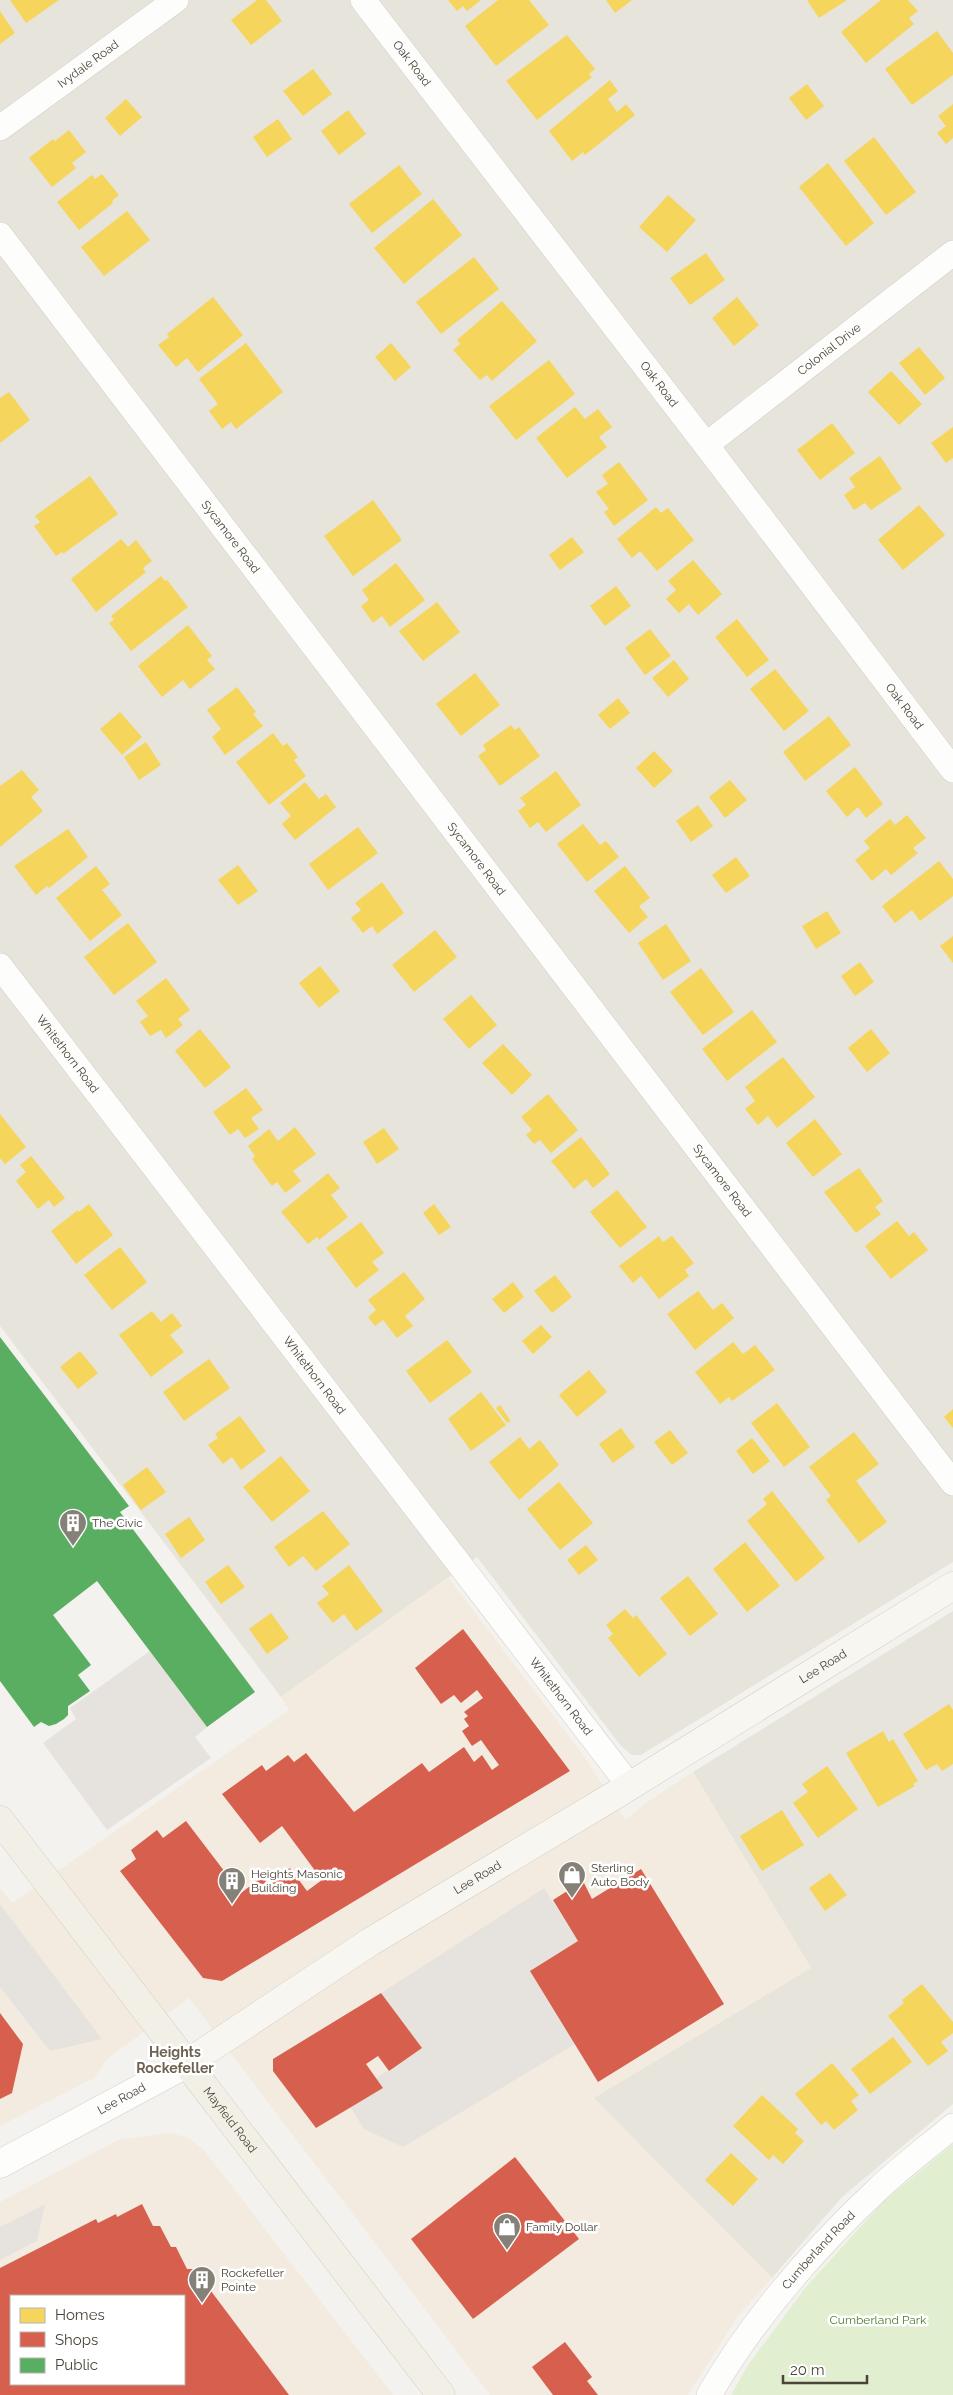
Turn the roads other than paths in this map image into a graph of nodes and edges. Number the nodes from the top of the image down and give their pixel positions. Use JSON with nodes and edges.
{"nodes":[{"id":1,"x":176,"y":0,"type":"edge"},
{"id":2,"x":363,"y":0,"type":"edge"},
{"id":3,"x":0,"y":128,"type":"edge"},
{"id":4,"x":0,"y":235,"type":"edge"},
{"id":5,"x":953,"y":252,"type":"edge"},
{"id":6,"x":706,"y":445,"type":"junction"},
{"id":7,"x":953,"y":770,"type":"edge"},
{"id":8,"x":0,"y":966,"type":"edge"},
{"id":9,"x":953,"y":1483,"type":"edge"},
{"id":10,"x":953,"y":1586,"type":"edge"},
{"id":11,"x":629,"y":1785,"type":"junction"},
{"id":12,"x":0,"y":1820,"type":"edge"},
{"id":13,"x":186,"y":2064,"type":"junction"},
{"id":14,"x":953,"y":2126,"type":"edge"},
{"id":15,"x":0,"y":2164,"type":"edge"},
{"id":16,"x":441,"y":2395,"type":"edge"},
{"id":17,"x":709,"y":2395,"type":"edge"}],
"edges":[{"from":1,"to":3,"type":"street","name":"Ivydale Road"},
{"from":2,"to":6,"type":"street","name":"Oak Road"},
{"from":4,"to":9,"type":"street","name":"Sycamore Road"},
{"from":5,"to":6,"type":"street","name":"Colonial Drive"},
{"from":6,"to":7,"type":"street","name":"Oak Road"},
{"from":8,"to":11,"type":"street","name":"Whitethorn Road"},
{"from":10,"to":11,"type":"main road","name":"Lee Road"},
{"from":11,"to":13,"type":"main road","name":"Lee Road"},
{"from":12,"to":13,"type":"main road","name":"Mayfield Road"},
{"from":13,"to":15,"type":"street","name":"Lee Road"},
{"from":13,"to":16,"type":"main road","name":"Mayfield Road"},
{"from":14,"to":17,"type":"street","name":"Cumberland Road"}]}
